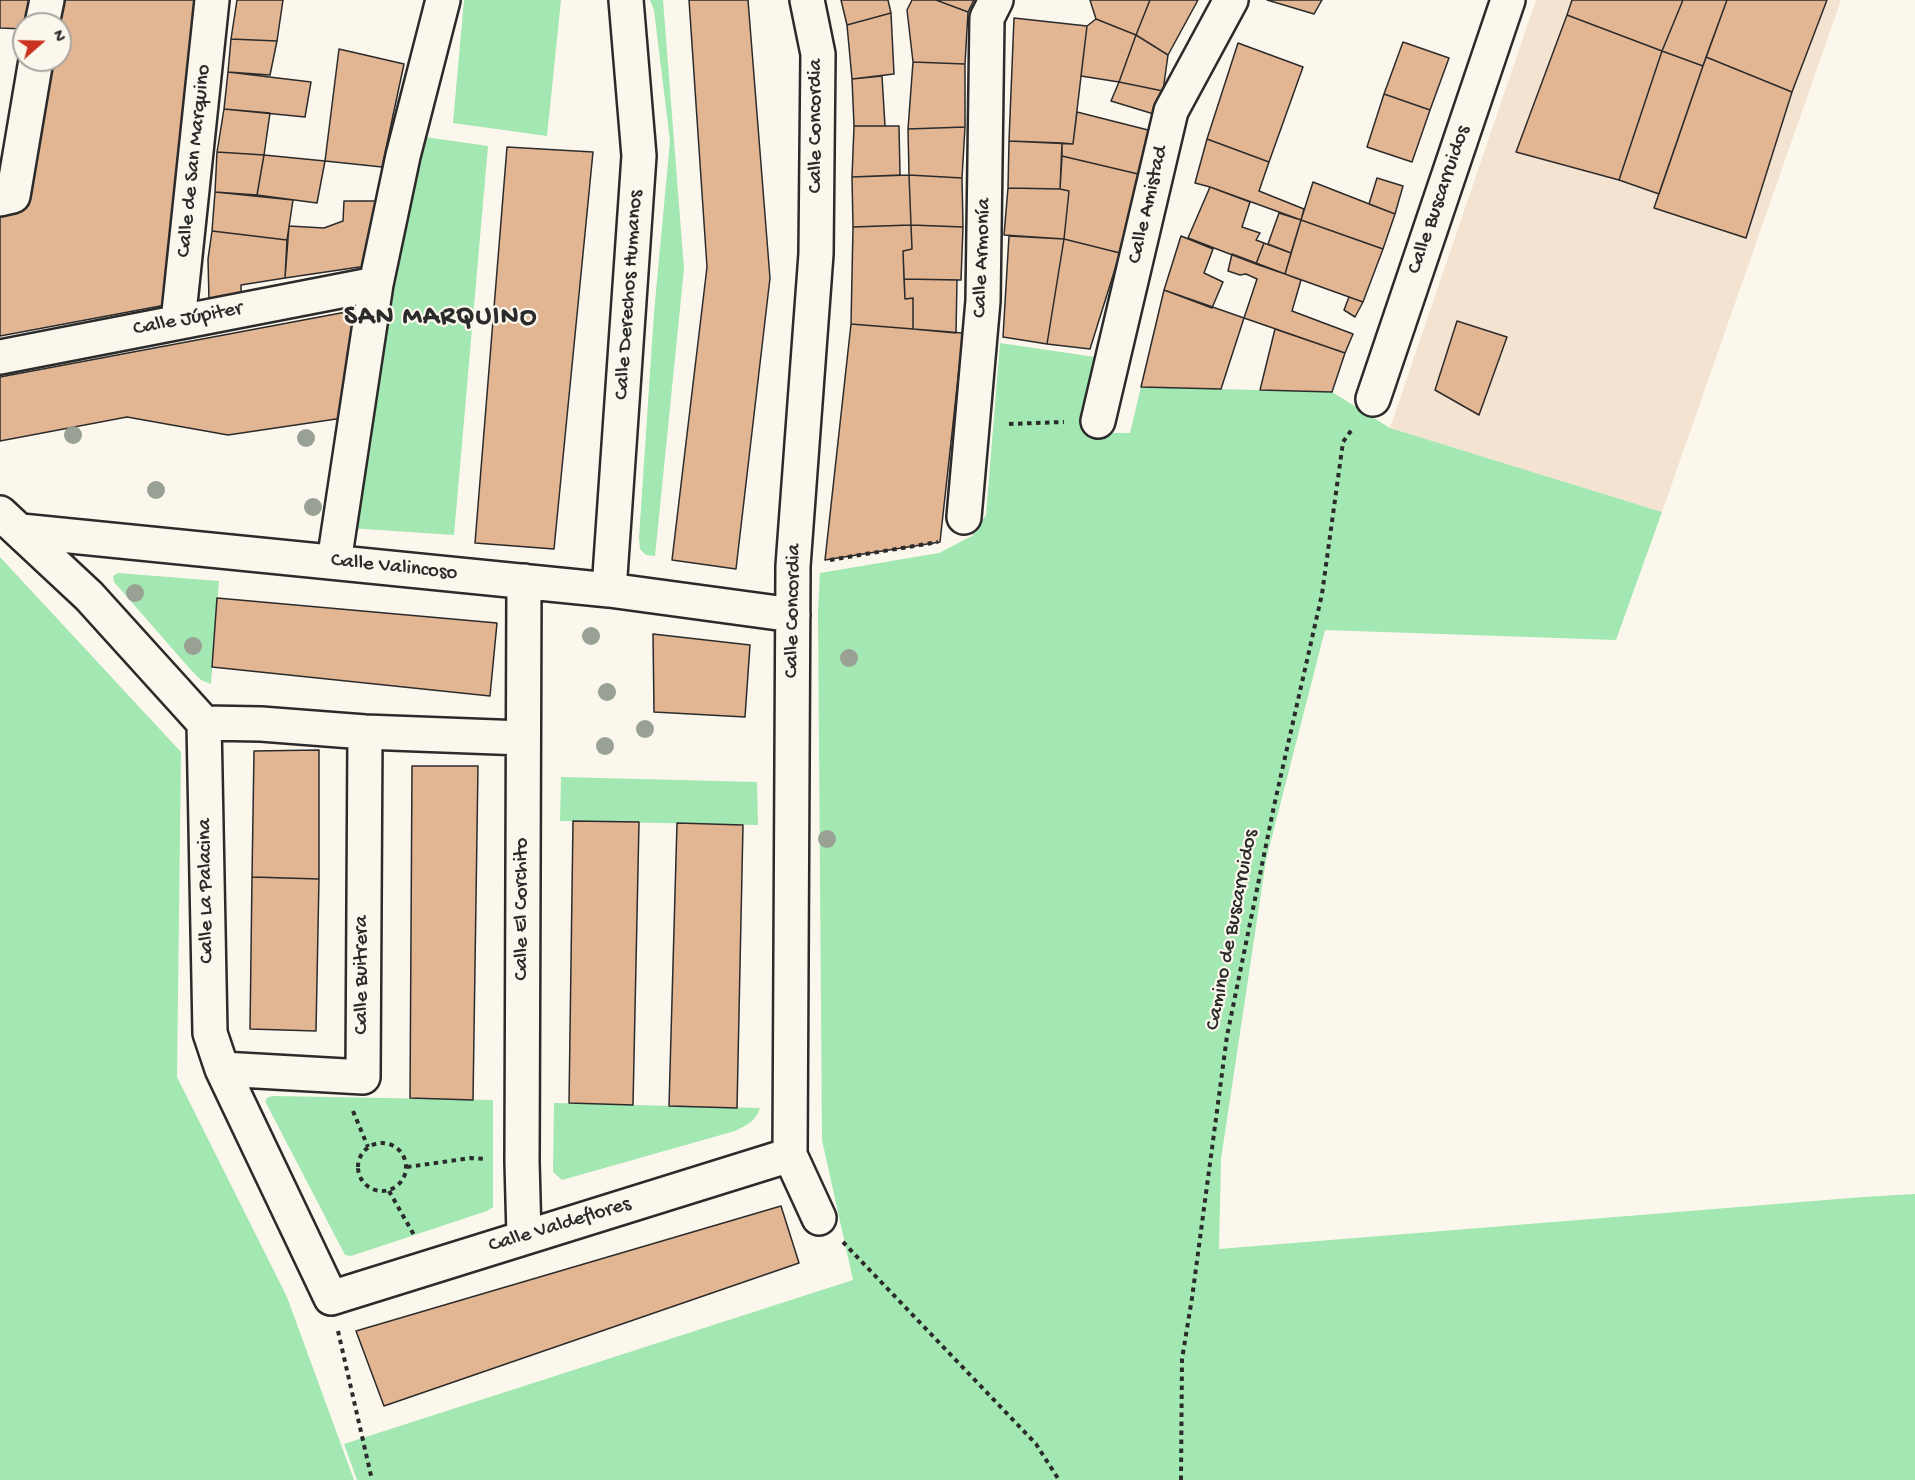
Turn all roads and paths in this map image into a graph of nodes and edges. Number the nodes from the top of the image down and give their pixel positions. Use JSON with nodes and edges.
{"nodes":[{"id":1,"x":212,"y":0,"type":"edge"},
{"id":2,"x":443,"y":0,"type":"edge"},
{"id":3,"x":626,"y":0,"type":"edge"},
{"id":4,"x":807,"y":0,"type":"edge"},
{"id":5,"x":996,"y":0,"type":"edge"},
{"id":6,"x":1232,"y":0,"type":"edge"},
{"id":7,"x":1508,"y":0,"type":"edge"},
{"id":8,"x":34,"y":72,"type":"edge"},
{"id":9,"x":0,"y":199,"type":"edge"},
{"id":10,"x":376,"y":284,"type":"junction"},
{"id":11,"x":178,"y":322,"type":"junction"},
{"id":12,"x":0,"y":357,"type":"edge"},
{"id":13,"x":1373,"y":399,"type":"joint"},
{"id":14,"x":1098,"y":421,"type":"joint"},
{"id":15,"x":972,"y":425,"type":"junction"},
{"id":16,"x":964,"y":517,"type":"joint"},
{"id":17,"x":10,"y":522,"type":"edge"},
{"id":18,"x":334,"y":562,"type":"junction"},
{"id":19,"x":794,"y":566,"type":"junction"},
{"id":20,"x":524,"y":581,"type":"junction"},
{"id":21,"x":609,"y":590,"type":"junction"},
{"id":22,"x":793,"y":615,"type":"junction"},
{"id":23,"x":204,"y":723,"type":"junction"},
{"id":24,"x":365,"y":732,"type":"junction"},
{"id":25,"x":524,"y":738,"type":"junction"},
{"id":26,"x":222,"y":1069,"type":"junction"},
{"id":27,"x":790,"y":1155,"type":"junction"},
{"id":28,"x":522,"y":1162,"type":"junction"},
{"id":29,"x":407,"y":1167,"type":"junction"},
{"id":30,"x":389,"y":1191,"type":"junction"},
{"id":31,"x":819,"y":1218,"type":"joint"},
{"id":32,"x":524,"y":1236,"type":"junction"},
{"id":33,"x":431,"y":1266,"type":"junction"},
{"id":34,"x":331,"y":1298,"type":"junction"},
{"id":35,"x":372,"y":1480,"type":"edge"},
{"id":36,"x":1059,"y":1480,"type":"edge"},
{"id":37,"x":1181,"y":1480,"type":"edge"}],
"edges":[{"from":1,"to":11,"type":"street","name":"Calle de San Marquino"},
{"from":2,"to":10,"type":"street"},
{"from":3,"to":21,"type":"street","name":"Calle Derechos Humanos"},
{"from":4,"to":19,"type":"street","name":"Calle Concordia"},
{"from":5,"to":15,"type":"street","name":"Calle Armonía"},
{"from":6,"to":14,"type":"street","name":"Calle Amistad"},
{"from":7,"to":13,"type":"street","name":"Calle Buscarruidos"},
{"from":8,"to":9,"type":"street"},
{"from":10,"to":11,"type":"street","name":"Calle Júpiter"},
{"from":10,"to":18,"type":"street"},
{"from":11,"to":12,"type":"street","name":"Calle Júpiter"},
{"from":13,"to":37,"type":"path","name":"Camino de Buscarruidos"},
{"from":14,"to":15,"type":"path"},
{"from":15,"to":16,"type":"street","name":"Calle Armonía"},
{"from":16,"to":19,"type":"path"},
{"from":17,"to":18,"type":"street","name":"Calle Valincoso"},
{"from":17,"to":23,"type":"street"},
{"from":18,"to":20,"type":"street","name":"Calle Valincoso"},
{"from":19,"to":22,"type":"street","name":"Calle Concordia"},
{"from":20,"to":21,"type":"street","name":"Calle Valincoso"},
{"from":20,"to":25,"type":"street","name":"Calle El Corchito"},
{"from":21,"to":22,"type":"street","name":"Calle Valincoso"},
{"from":22,"to":27,"type":"street","name":"Calle Concordia"},
{"from":23,"to":24,"type":"street"},
{"from":23,"to":26,"type":"street","name":"Calle La Palacina"},
{"from":24,"to":25,"type":"street"},
{"from":24,"to":26,"type":"street","name":"Calle Buitrera"},
{"from":25,"to":28,"type":"street","name":"Calle El Corchito"},
{"from":26,"to":34,"type":"street","name":"Calle La Palacina"},
{"from":27,"to":31,"type":"street","name":"Calle Concordia"},
{"from":27,"to":32,"type":"street","name":"Calle Valdeflores"},
{"from":28,"to":29,"type":"path"},
{"from":28,"to":32,"type":"street","name":"Calle El Corchito"},
{"from":29,"to":30,"type":"path"},
{"from":29,"to":30,"type":"path"},
{"from":30,"to":33,"type":"path"},
{"from":31,"to":36,"type":"path"},
{"from":32,"to":33,"type":"street","name":"Calle Valdeflores"},
{"from":33,"to":34,"type":"street","name":"Calle Valdeflores"},
{"from":34,"to":35,"type":"path"}]}
